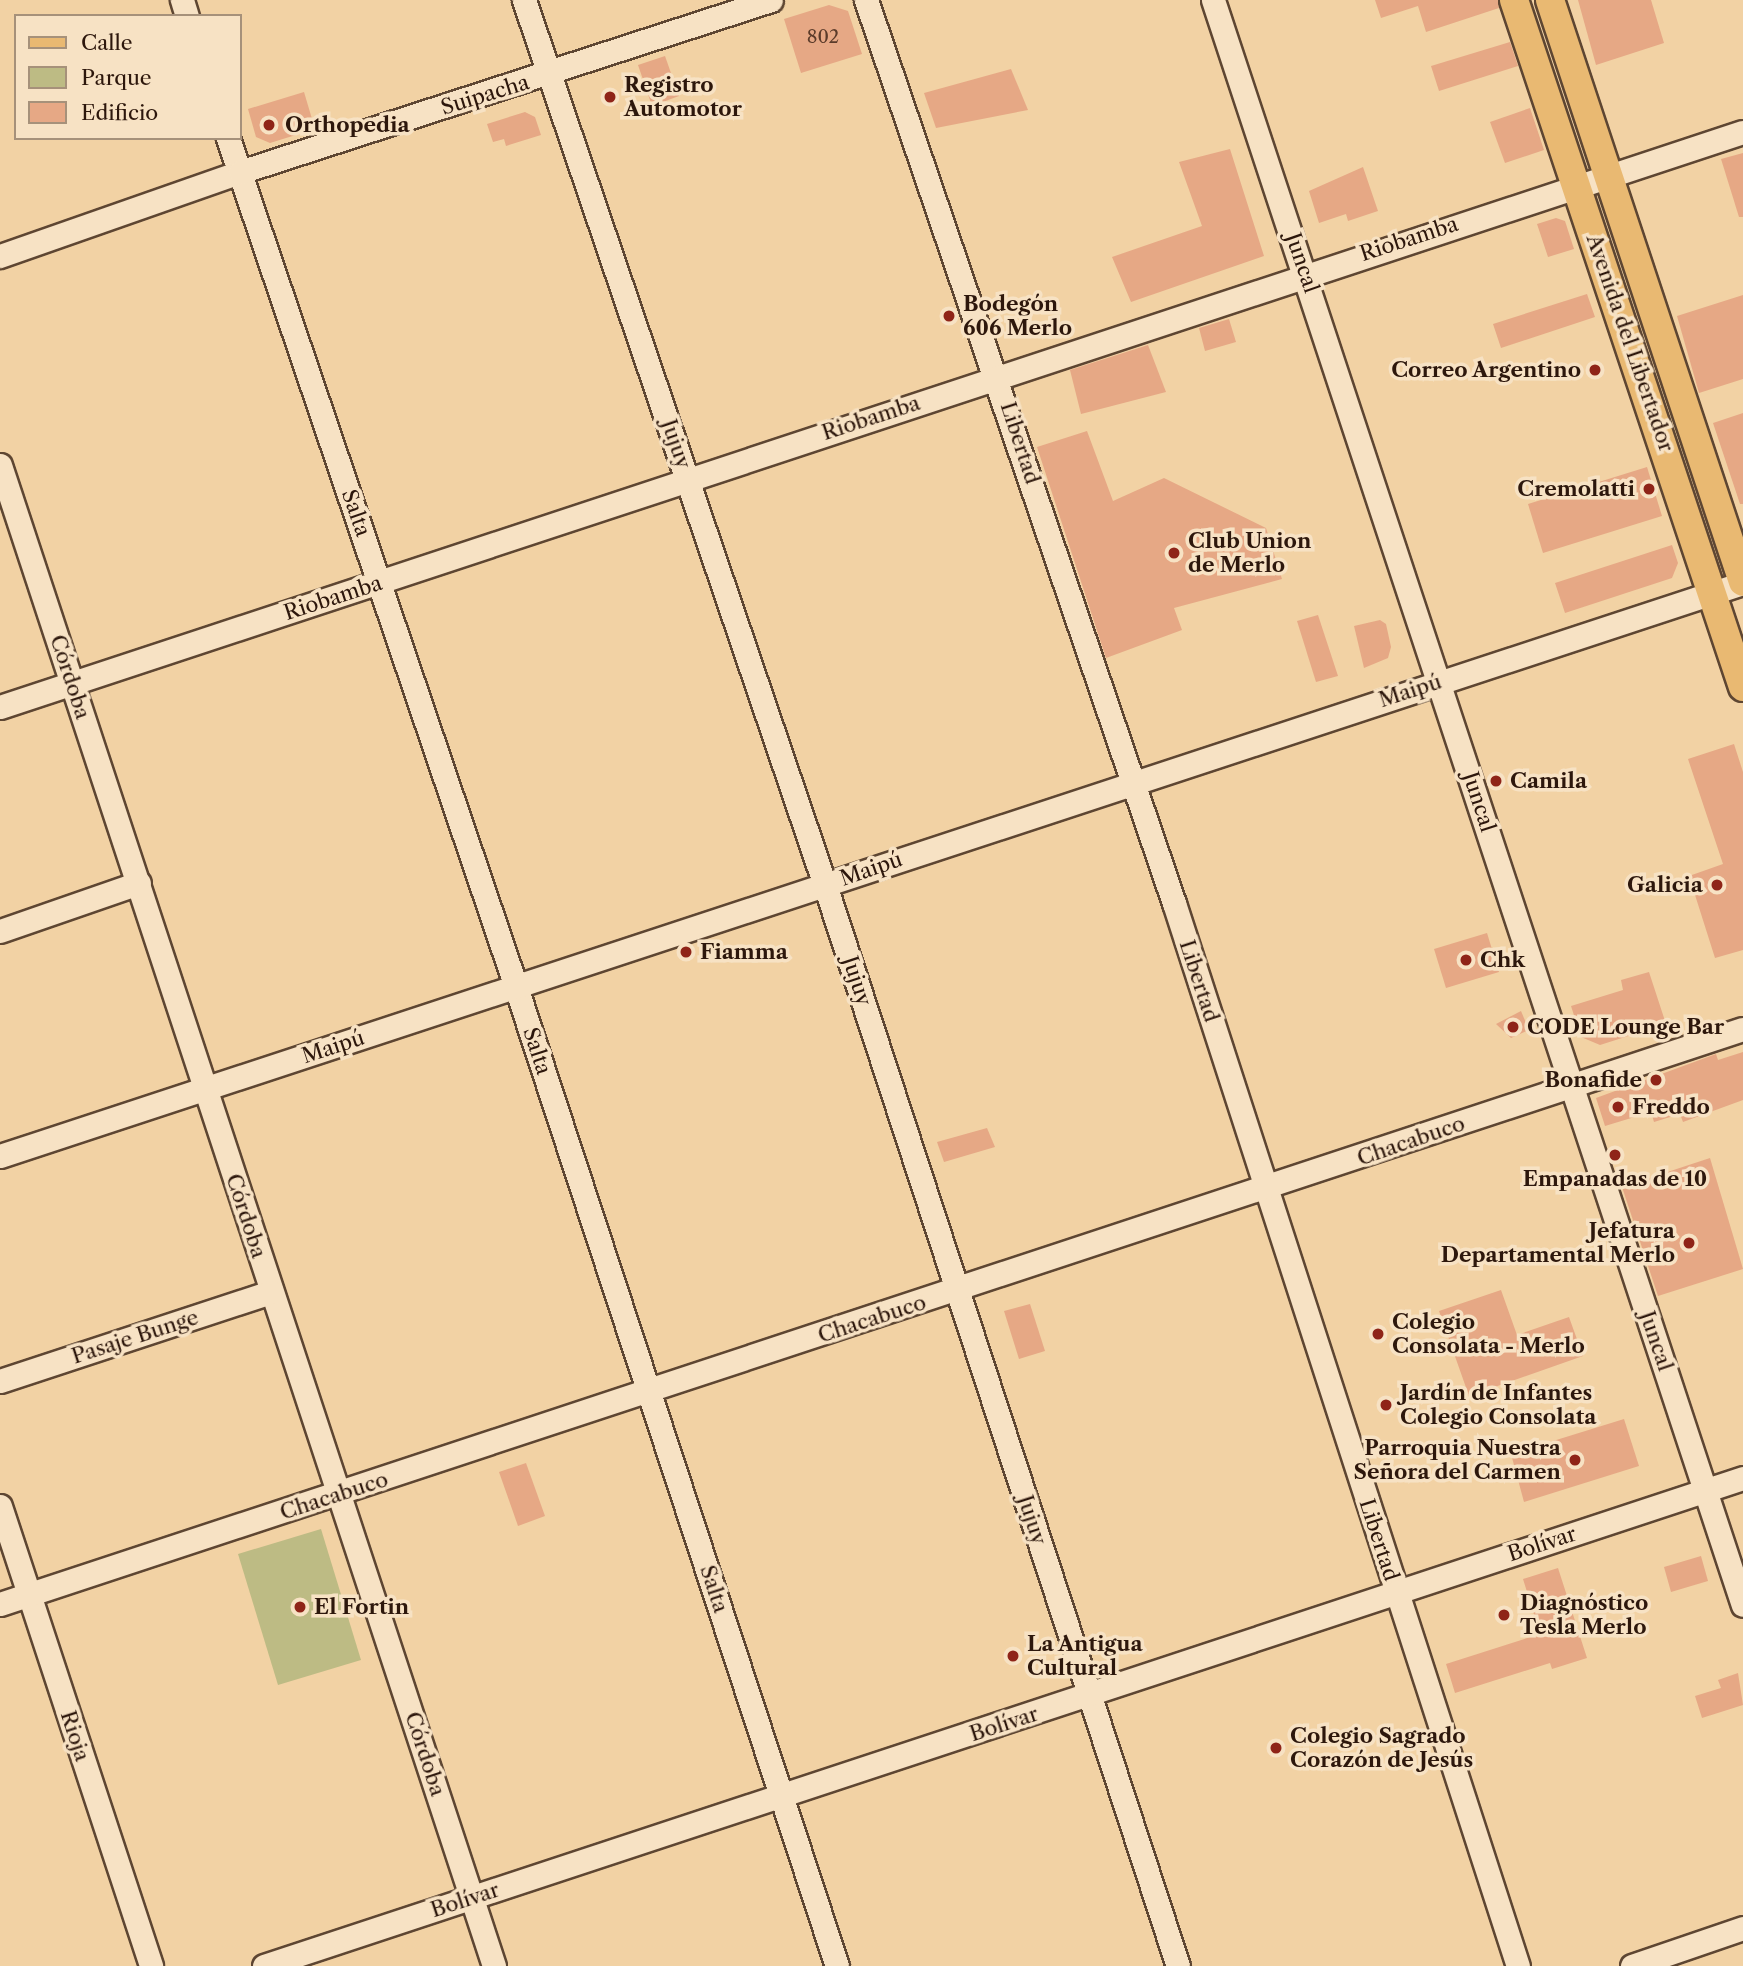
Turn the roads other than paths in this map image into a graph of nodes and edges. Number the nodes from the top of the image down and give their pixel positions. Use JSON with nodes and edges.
{"nodes":[{"id":1,"x":524,"y":0,"type":"edge"},
{"id":2,"x":771,"y":0,"type":"edge"},
{"id":3,"x":866,"y":0,"type":"edge"},
{"id":4,"x":1213,"y":0,"type":"edge"},
{"id":5,"x":1514,"y":0,"type":"edge"},
{"id":6,"x":1550,"y":0,"type":"edge"},
{"id":7,"x":548,"y":75,"type":"junction"},
{"id":8,"x":1743,"y":132,"type":"edge"},
{"id":9,"x":229,"y":140,"type":"edge"},
{"id":10,"x":240,"y":172,"type":"junction"},
{"id":11,"x":1607,"y":175,"type":"junction"},
{"id":12,"x":1576,"y":185,"type":"junction"},
{"id":13,"x":0,"y":256,"type":"edge"},
{"id":14,"x":1306,"y":273,"type":"junction"},
{"id":15,"x":997,"y":375,"type":"junction"},
{"id":16,"x":0,"y":465,"type":"edge"},
{"id":17,"x":688,"y":479,"type":"junction"},
{"id":18,"x":1743,"y":582,"type":"edge"},
{"id":19,"x":380,"y":583,"type":"junction"},
{"id":20,"x":1712,"y":593,"type":"junction"},
{"id":21,"x":1440,"y":681,"type":"junction"},
{"id":22,"x":72,"y":683,"type":"junction"},
{"id":23,"x":1743,"y":687,"type":"edge"},
{"id":24,"x":0,"y":707,"type":"edge"},
{"id":25,"x":1131,"y":782,"type":"junction"},
{"id":26,"x":139,"y":883,"type":"junction"},
{"id":27,"x":825,"y":885,"type":"junction"},
{"id":28,"x":0,"y":931,"type":"edge"},
{"id":29,"x":516,"y":987,"type":"junction"},
{"id":30,"x":1743,"y":1029,"type":"edge"},
{"id":31,"x":1570,"y":1087,"type":"junction"},
{"id":32,"x":205,"y":1089,"type":"junction"},
{"id":33,"x":0,"y":1156,"type":"edge"},
{"id":34,"x":1265,"y":1190,"type":"junction"},
{"id":35,"x":959,"y":1291,"type":"junction"},
{"id":36,"x":271,"y":1292,"type":"junction"},
{"id":37,"x":0,"y":1381,"type":"edge"},
{"id":38,"x":648,"y":1392,"type":"junction"},
{"id":39,"x":1743,"y":1478,"type":"edge"},
{"id":40,"x":1704,"y":1490,"type":"junction"},
{"id":41,"x":341,"y":1494,"type":"junction"},
{"id":42,"x":0,"y":1506,"type":"edge"},
{"id":43,"x":1396,"y":1592,"type":"junction"},
{"id":44,"x":29,"y":1595,"type":"junction"},
{"id":45,"x":0,"y":1604,"type":"edge"},
{"id":46,"x":1743,"y":1605,"type":"edge"},
{"id":47,"x":1088,"y":1696,"type":"junction"},
{"id":48,"x":782,"y":1797,"type":"junction"},
{"id":49,"x":472,"y":1898,"type":"junction"},
{"id":50,"x":1743,"y":1928,"type":"edge"},
{"id":51,"x":151,"y":1966,"type":"edge"},
{"id":52,"x":264,"y":1966,"type":"edge"},
{"id":53,"x":494,"y":1966,"type":"edge"},
{"id":54,"x":837,"y":1966,"type":"edge"},
{"id":55,"x":1178,"y":1966,"type":"edge"},
{"id":56,"x":1518,"y":1966,"type":"edge"},
{"id":57,"x":1632,"y":1966,"type":"edge"}],
"edges":[{"from":1,"to":7,"type":"street","name":"Jujuy"},
{"from":2,"to":7,"type":"street","name":"Suipacha"},
{"from":3,"to":15,"type":"street","name":"Libertad"},
{"from":4,"to":14,"type":"street","name":"Juncal"},
{"from":5,"to":12,"type":"main road","name":"Avenida del Libertador"},
{"from":6,"to":11,"type":"main road","name":"Avenida del Libertador"},
{"from":7,"to":10,"type":"street","name":"Suipacha"},
{"from":7,"to":17,"type":"street","name":"Jujuy"},
{"from":8,"to":11,"type":"street","name":"Riobamba"},
{"from":9,"to":10,"type":"street","name":"Salta"},
{"from":10,"to":13,"type":"street","name":"Suipacha"},
{"from":10,"to":19,"type":"street","name":"Salta"},
{"from":11,"to":12,"type":"street","name":"Riobamba"},
{"from":11,"to":18,"type":"main road","name":"Avenida del Libertador"},
{"from":12,"to":14,"type":"street","name":"Riobamba"},
{"from":12,"to":20,"type":"main road","name":"Avenida del Libertador"},
{"from":14,"to":15,"type":"street","name":"Riobamba"},
{"from":14,"to":21,"type":"street","name":"Juncal"},
{"from":15,"to":17,"type":"street","name":"Riobamba"},
{"from":15,"to":25,"type":"street","name":"Libertad"},
{"from":16,"to":22,"type":"street","name":"Córdoba"},
{"from":17,"to":19,"type":"street","name":"Riobamba"},
{"from":17,"to":27,"type":"street","name":"Jujuy"},
{"from":18,"to":20,"type":"street","name":"Maipú"},
{"from":19,"to":22,"type":"street","name":"Riobamba"},
{"from":19,"to":29,"type":"street","name":"Salta"},
{"from":20,"to":21,"type":"street","name":"Maipú"},
{"from":20,"to":23,"type":"main road","name":"Avenida del Libertador"},
{"from":21,"to":25,"type":"street","name":"Maipú"},
{"from":21,"to":31,"type":"street","name":"Juncal"},
{"from":22,"to":24,"type":"street","name":"Riobamba"},
{"from":22,"to":26,"type":"street","name":"Córdoba"},
{"from":25,"to":27,"type":"street","name":"Maipú"},
{"from":25,"to":34,"type":"street","name":"Libertad"},
{"from":26,"to":28,"type":"street"},
{"from":26,"to":32,"type":"street","name":"Córdoba"},
{"from":27,"to":29,"type":"street","name":"Maipú"},
{"from":27,"to":35,"type":"street","name":"Jujuy"},
{"from":29,"to":32,"type":"street","name":"Maipú"},
{"from":29,"to":38,"type":"street","name":"Salta"},
{"from":30,"to":31,"type":"street","name":"Chacabuco"},
{"from":31,"to":34,"type":"street","name":"Chacabuco"},
{"from":31,"to":40,"type":"street","name":"Juncal"},
{"from":32,"to":33,"type":"street","name":"Maipú"},
{"from":32,"to":36,"type":"street","name":"Córdoba"},
{"from":34,"to":35,"type":"street","name":"Chacabuco"},
{"from":34,"to":43,"type":"street","name":"Libertad"},
{"from":35,"to":38,"type":"street","name":"Chacabuco"},
{"from":35,"to":47,"type":"street","name":"Jujuy"},
{"from":36,"to":37,"type":"street","name":"Pasaje Bunge"},
{"from":36,"to":41,"type":"street","name":"Córdoba"},
{"from":38,"to":41,"type":"street","name":"Chacabuco"},
{"from":38,"to":48,"type":"street","name":"Salta"},
{"from":39,"to":40,"type":"street","name":"Bolívar"},
{"from":40,"to":43,"type":"street","name":"Bolívar"},
{"from":40,"to":46,"type":"street","name":"Juncal"},
{"from":41,"to":44,"type":"street","name":"Chacabuco"},
{"from":41,"to":49,"type":"street","name":"Córdoba"},
{"from":42,"to":44,"type":"street","name":"Rioja"},
{"from":43,"to":47,"type":"street","name":"Bolívar"},
{"from":43,"to":56,"type":"street","name":"Libertad"},
{"from":44,"to":45,"type":"street","name":"Chacabuco"},
{"from":44,"to":51,"type":"street","name":"Rioja"},
{"from":47,"to":48,"type":"street","name":"Bolívar"},
{"from":47,"to":55,"type":"street","name":"Jujuy"},
{"from":48,"to":49,"type":"street","name":"Bolívar"},
{"from":48,"to":54,"type":"street","name":"Salta"},
{"from":49,"to":52,"type":"street","name":"Bolívar"},
{"from":49,"to":53,"type":"street","name":"Córdoba"},
{"from":50,"to":57,"type":"street"}]}
